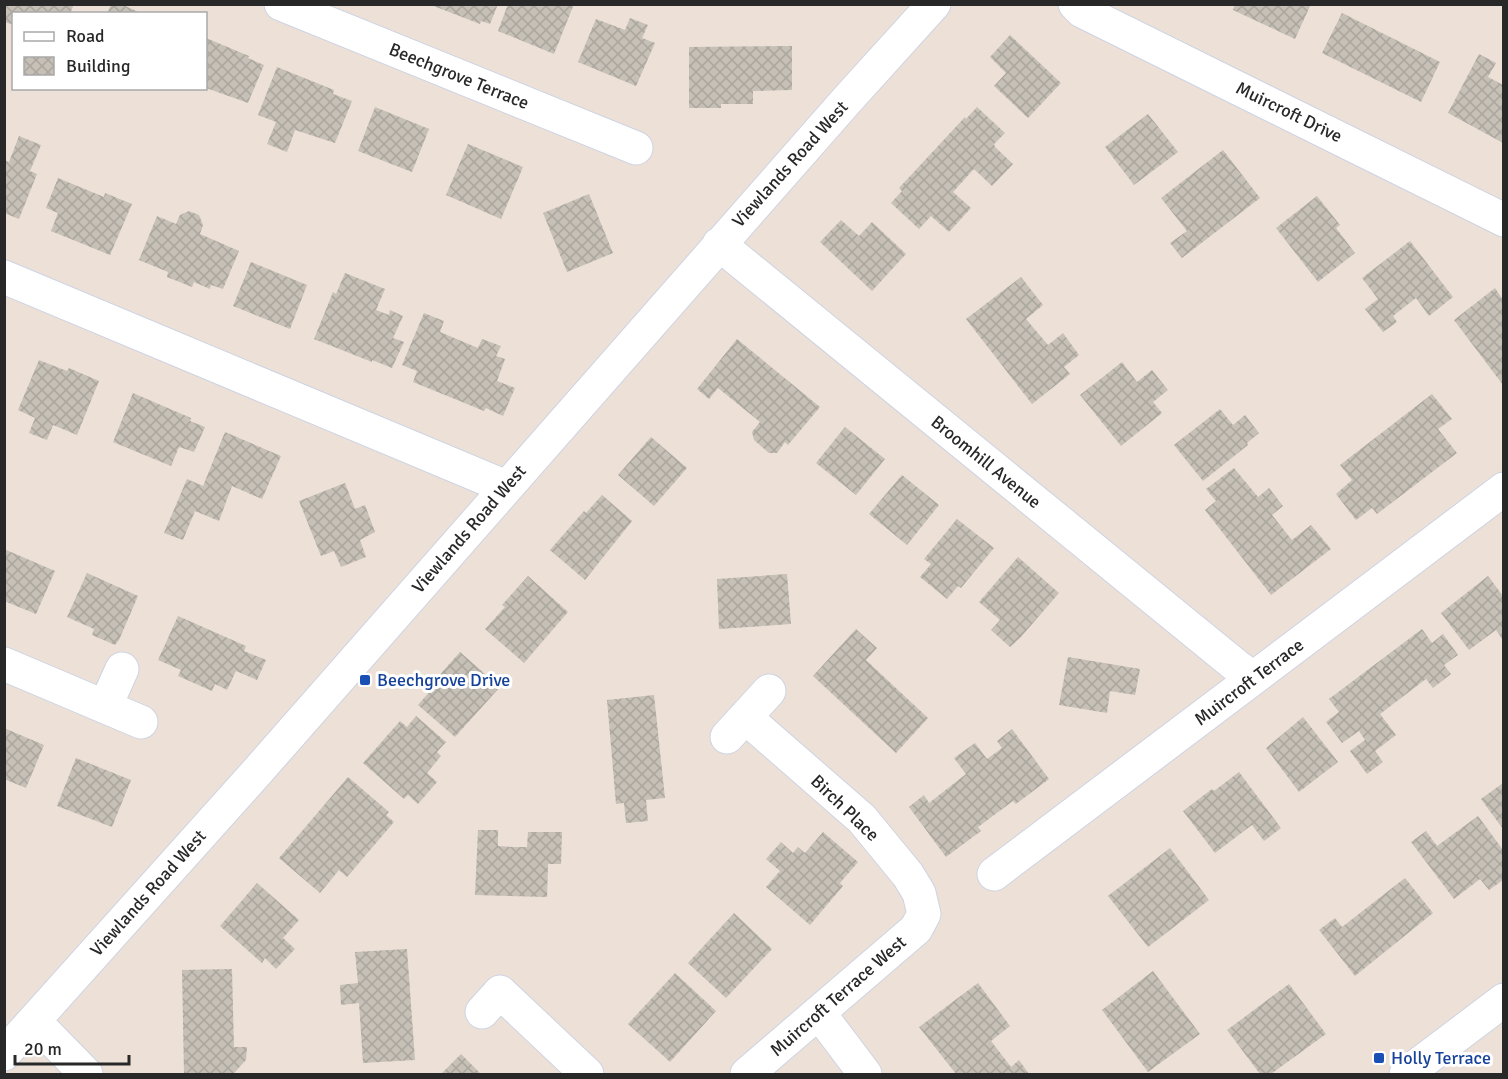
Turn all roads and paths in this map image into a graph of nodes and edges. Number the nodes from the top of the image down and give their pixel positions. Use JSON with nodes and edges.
{"nodes":[{"id":1,"x":281,"y":4,"type":"edge"},
{"id":2,"x":934,"y":4,"type":"edge"},
{"id":3,"x":1074,"y":4,"type":"edge"},
{"id":4,"x":636,"y":148,"type":"dead end"},
{"id":5,"x":1503,"y":220,"type":"edge"},
{"id":6,"x":719,"y":244,"type":"junction"},
{"id":7,"x":4,"y":277,"type":"edge"},
{"id":8,"x":506,"y":487,"type":"junction"},
{"id":9,"x":1503,"y":489,"type":"edge"},
{"id":10,"x":4,"y":664,"type":"edge"},
{"id":11,"x":122,"y":669,"type":"dead end"},
{"id":12,"x":1253,"y":678,"type":"junction"},
{"id":13,"x":769,"y":691,"type":"dead end"},
{"id":14,"x":105,"y":707,"type":"junction"},
{"id":15,"x":141,"y":722,"type":"dead end"},
{"id":16,"x":994,"y":874,"type":"dead end"},
{"id":17,"x":924,"y":914,"type":"joint"},
{"id":18,"x":500,"y":993,"type":"dead end"},
{"id":19,"x":1503,"y":1000,"type":"edge"},
{"id":20,"x":819,"y":1013,"type":"junction"},
{"id":21,"x":34,"y":1021,"type":"junction"},
{"id":22,"x":4,"y":1054,"type":"edge"},
{"id":23,"x":86,"y":1074,"type":"edge"},
{"id":24,"x":587,"y":1074,"type":"edge"},
{"id":25,"x":747,"y":1074,"type":"edge"},
{"id":26,"x":865,"y":1074,"type":"edge"},
{"id":27,"x":1406,"y":1074,"type":"edge"}],
"edges":[{"from":1,"to":4,"type":"street","name":"Beechgrove Terrace"},
{"from":2,"to":6,"type":"street","name":"Viewlands Road West"},
{"from":3,"to":5,"type":"street","name":"Muircroft Drive"},
{"from":6,"to":8,"type":"street","name":"Viewlands Road West"},
{"from":6,"to":12,"type":"street","name":"Broomhill Avenue"},
{"from":7,"to":8,"type":"street"},
{"from":8,"to":21,"type":"street","name":"Viewlands Road West"},
{"from":9,"to":12,"type":"street","name":"Muircroft Terrace"},
{"from":10,"to":14,"type":"street"},
{"from":11,"to":14,"type":"street"},
{"from":12,"to":16,"type":"street","name":"Muircroft Terrace"},
{"from":13,"to":17,"type":"street","name":"Birch Place"},
{"from":14,"to":15,"type":"street"},
{"from":17,"to":20,"type":"street","name":"Muircroft Terrace West"},
{"from":18,"to":24,"type":"street"},
{"from":19,"to":27,"type":"street"},
{"from":20,"to":25,"type":"street","name":"Muircroft Terrace West"},
{"from":20,"to":26,"type":"street"},
{"from":21,"to":22,"type":"street","name":"Viewlands Road West"},
{"from":21,"to":23,"type":"street"}]}
